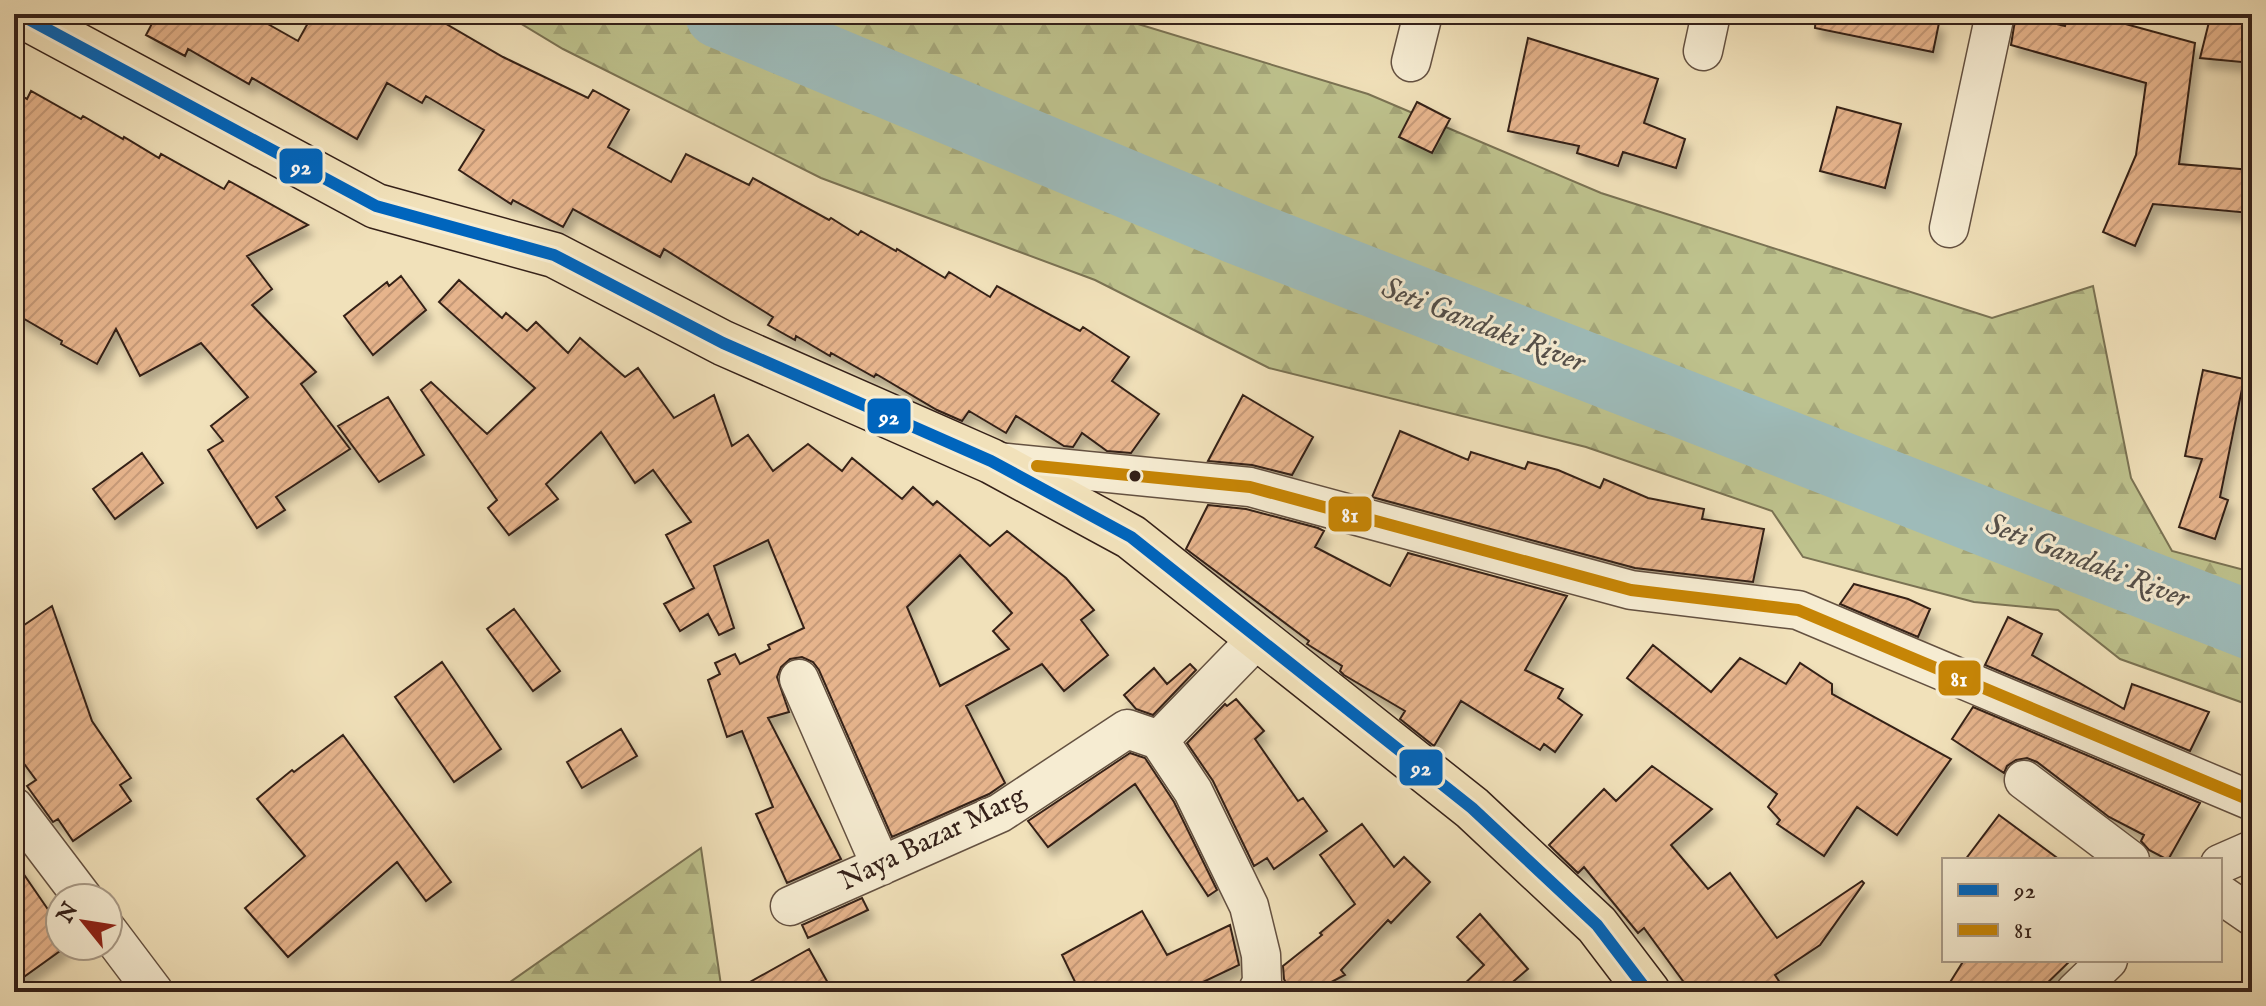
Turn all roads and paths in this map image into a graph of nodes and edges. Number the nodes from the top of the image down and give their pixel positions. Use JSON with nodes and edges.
{"nodes":[{"id":1,"x":19,"y":14,"type":"edge"},
{"id":2,"x":1423,"y":14,"type":"edge"},
{"id":3,"x":1711,"y":14,"type":"edge"},
{"id":4,"x":1995,"y":14,"type":"edge"},
{"id":5,"x":1703,"y":51,"type":"dead end"},
{"id":6,"x":1411,"y":62,"type":"dead end"},
{"id":7,"x":1949,"y":228,"type":"dead end"},
{"id":8,"x":991,"y":461,"type":"junction"},
{"id":9,"x":1257,"y":639,"type":"junction"},
{"id":10,"x":799,"y":679,"type":"dead end"},
{"id":11,"x":1159,"y":740,"type":"junction"},
{"id":12,"x":2024,"y":780,"type":"dead end"},
{"id":13,"x":2252,"y":801,"type":"edge"},
{"id":14,"x":14,"y":807,"type":"edge"},
{"id":15,"x":2252,"y":850,"type":"edge"},
{"id":16,"x":2127,"y":858,"type":"edge"},
{"id":17,"x":2222,"y":863,"type":"edge"},
{"id":18,"x":881,"y":866,"type":"junction"},
{"id":19,"x":71,"y":882,"type":"edge"},
{"id":20,"x":2222,"y":895,"type":"edge"},
{"id":21,"x":790,"y":906,"type":"dead end"},
{"id":22,"x":2252,"y":916,"type":"edge"},
{"id":23,"x":124,"y":952,"type":"edge"},
{"id":24,"x":2106,"y":962,"type":"edge"},
{"id":25,"x":154,"y":992,"type":"edge"},
{"id":26,"x":1257,"y":992,"type":"edge"},
{"id":27,"x":1648,"y":992,"type":"edge"},
{"id":28,"x":2075,"y":992,"type":"edge"}],
"edges":[{"from":1,"to":8,"type":"main road"},
{"from":2,"to":6,"type":"street"},
{"from":3,"to":5,"type":"street"},
{"from":4,"to":7,"type":"street"},
{"from":8,"to":9,"type":"main road"},
{"from":8,"to":13,"type":"street"},
{"from":9,"to":11,"type":"street"},
{"from":9,"to":27,"type":"main road"},
{"from":10,"to":18,"type":"street"},
{"from":11,"to":18,"type":"street","name":"Naya Bazar Marg"},
{"from":11,"to":26,"type":"street"},
{"from":12,"to":16,"type":"street"},
{"from":14,"to":19,"type":"street"},
{"from":15,"to":17,"type":"street"},
{"from":18,"to":21,"type":"street","name":"Naya Bazar Marg"},
{"from":20,"to":22,"type":"street"},
{"from":23,"to":25,"type":"street"},
{"from":24,"to":28,"type":"street"}]}
